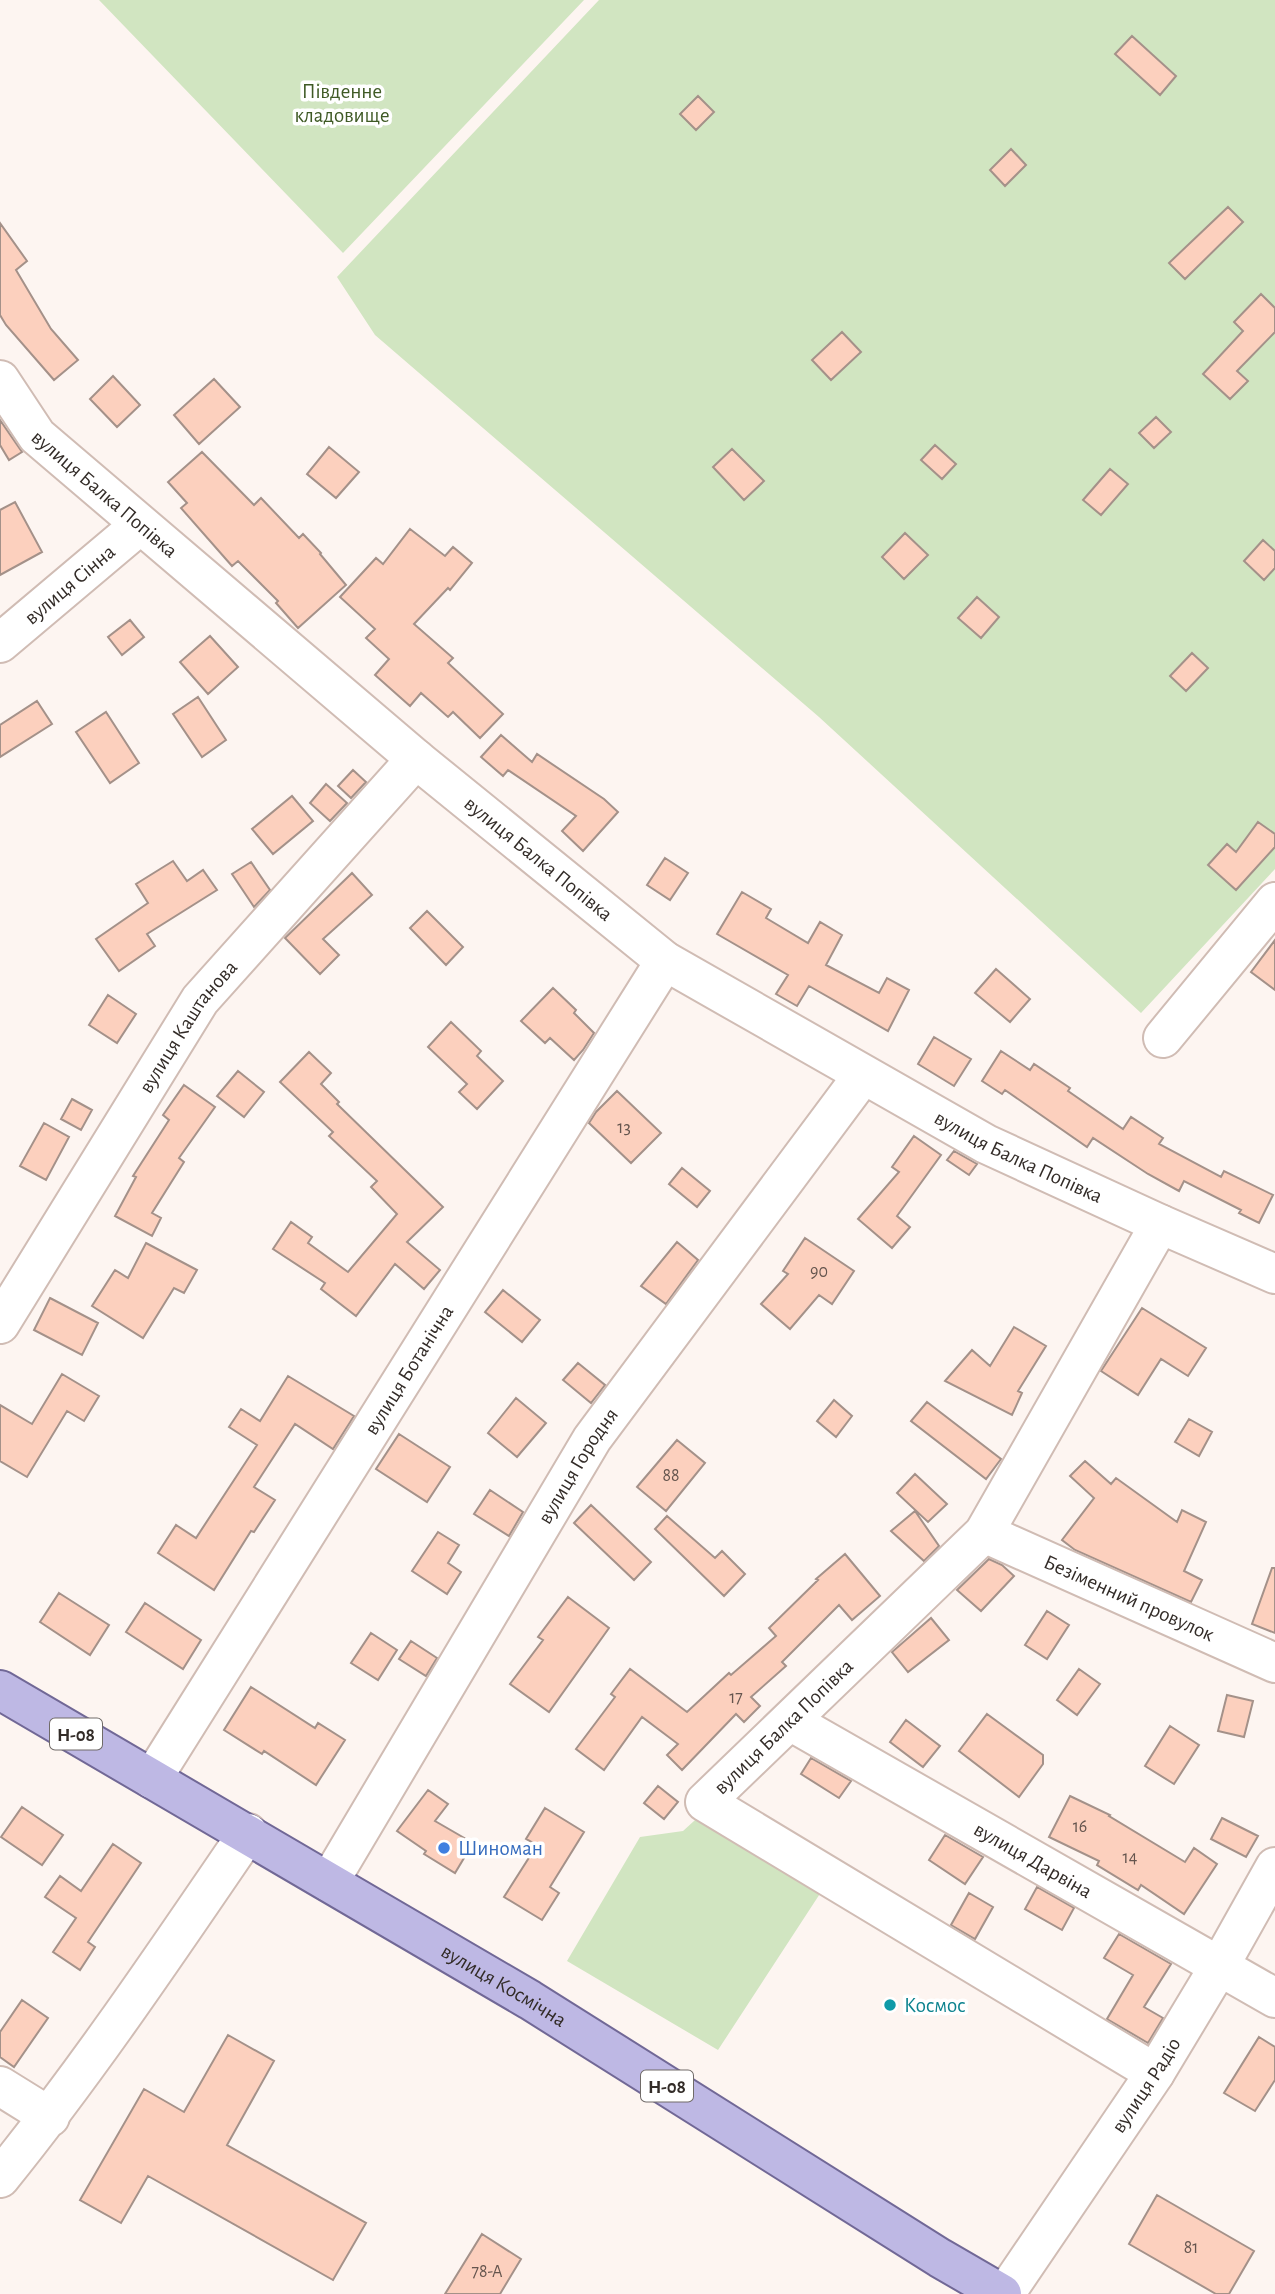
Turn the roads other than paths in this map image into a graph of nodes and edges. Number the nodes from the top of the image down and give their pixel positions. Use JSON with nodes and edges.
{"nodes":[{"id":1,"x":0,"y":380,"type":"edge"},
{"id":2,"x":141,"y":525,"type":"junction"},
{"id":3,"x":0,"y":643,"type":"edge"},
{"id":4,"x":416,"y":758,"type":"junction"},
{"id":5,"x":1275,"y":902,"type":"edge"},
{"id":6,"x":665,"y":961,"type":"junction"},
{"id":7,"x":1163,"y":1038,"type":"dead end"},
{"id":8,"x":863,"y":1075,"type":"junction"},
{"id":9,"x":1160,"y":1224,"type":"junction"},
{"id":10,"x":1275,"y":1274,"type":"edge"},
{"id":11,"x":0,"y":1324,"type":"edge"},
{"id":12,"x":984,"y":1533,"type":"junction"},
{"id":13,"x":1275,"y":1663,"type":"edge"},
{"id":14,"x":0,"y":1690,"type":"edge"},
{"id":15,"x":790,"y":1721,"type":"junction"},
{"id":16,"x":152,"y":1779,"type":"junction"},
{"id":17,"x":248,"y":1833,"type":"junction"},
{"id":18,"x":1275,"y":1867,"type":"edge"},
{"id":19,"x":330,"y":1882,"type":"junction"},
{"id":20,"x":1220,"y":1965,"type":"junction"},
{"id":21,"x":1275,"y":1998,"type":"edge"},
{"id":22,"x":1155,"y":2073,"type":"junction"},
{"id":23,"x":0,"y":2086,"type":"edge"},
{"id":24,"x":50,"y":2116,"type":"junction"},
{"id":25,"x":0,"y":2178,"type":"edge"},
{"id":26,"x":1004,"y":2294,"type":"edge"}],
"edges":[{"from":1,"to":2,"type":"street","name":"вулиця Балка Попівка"},
{"from":2,"to":3,"type":"street","name":"вулиця Сінна"},
{"from":2,"to":4,"type":"street","name":"вулиця Балка Попівка"},
{"from":4,"to":6,"type":"street","name":"вулиця Балка Попівка"},
{"from":4,"to":11,"type":"street","name":"вулиця Каштанова"},
{"from":5,"to":7,"type":"street"},
{"from":6,"to":8,"type":"street","name":"вулиця Балка Попівка"},
{"from":6,"to":16,"type":"street","name":"вулиця Ботанічна"},
{"from":8,"to":9,"type":"street","name":"вулиця Балка Попівка"},
{"from":8,"to":19,"type":"street","name":"вулиця Городня"},
{"from":9,"to":10,"type":"street","name":"вулиця Балка Попівка"},
{"from":9,"to":12,"type":"street","name":"вулиця Балка Попівка"},
{"from":12,"to":13,"type":"street","name":"Безіменний провулок"},
{"from":12,"to":15,"type":"street","name":"вулиця Балка Попівка"},
{"from":14,"to":16,"type":"main road","name":"вулиця Космічна","number":"Н-08"},
{"from":15,"to":20,"type":"street","name":"вулиця Дарвіна"},
{"from":15,"to":22,"type":"street","name":"вулиця Балка Попівка"},
{"from":16,"to":17,"type":"main road","name":"вулиця Космічна","number":"Н-08"},
{"from":17,"to":19,"type":"main road","name":"вулиця Космічна","number":"Н-08"},
{"from":17,"to":24,"type":"street"},
{"from":18,"to":20,"type":"street","name":"вулиця Радіо"},
{"from":19,"to":26,"type":"main road","name":"вулиця Космічна","number":"Н-08"},
{"from":20,"to":21,"type":"street","name":"вулиця Дарвіна"},
{"from":20,"to":22,"type":"street","name":"вулиця Радіо"},
{"from":22,"to":26,"type":"street","name":"вулиця Радіо"},
{"from":23,"to":24,"type":"street"},
{"from":24,"to":25,"type":"street"}]}
